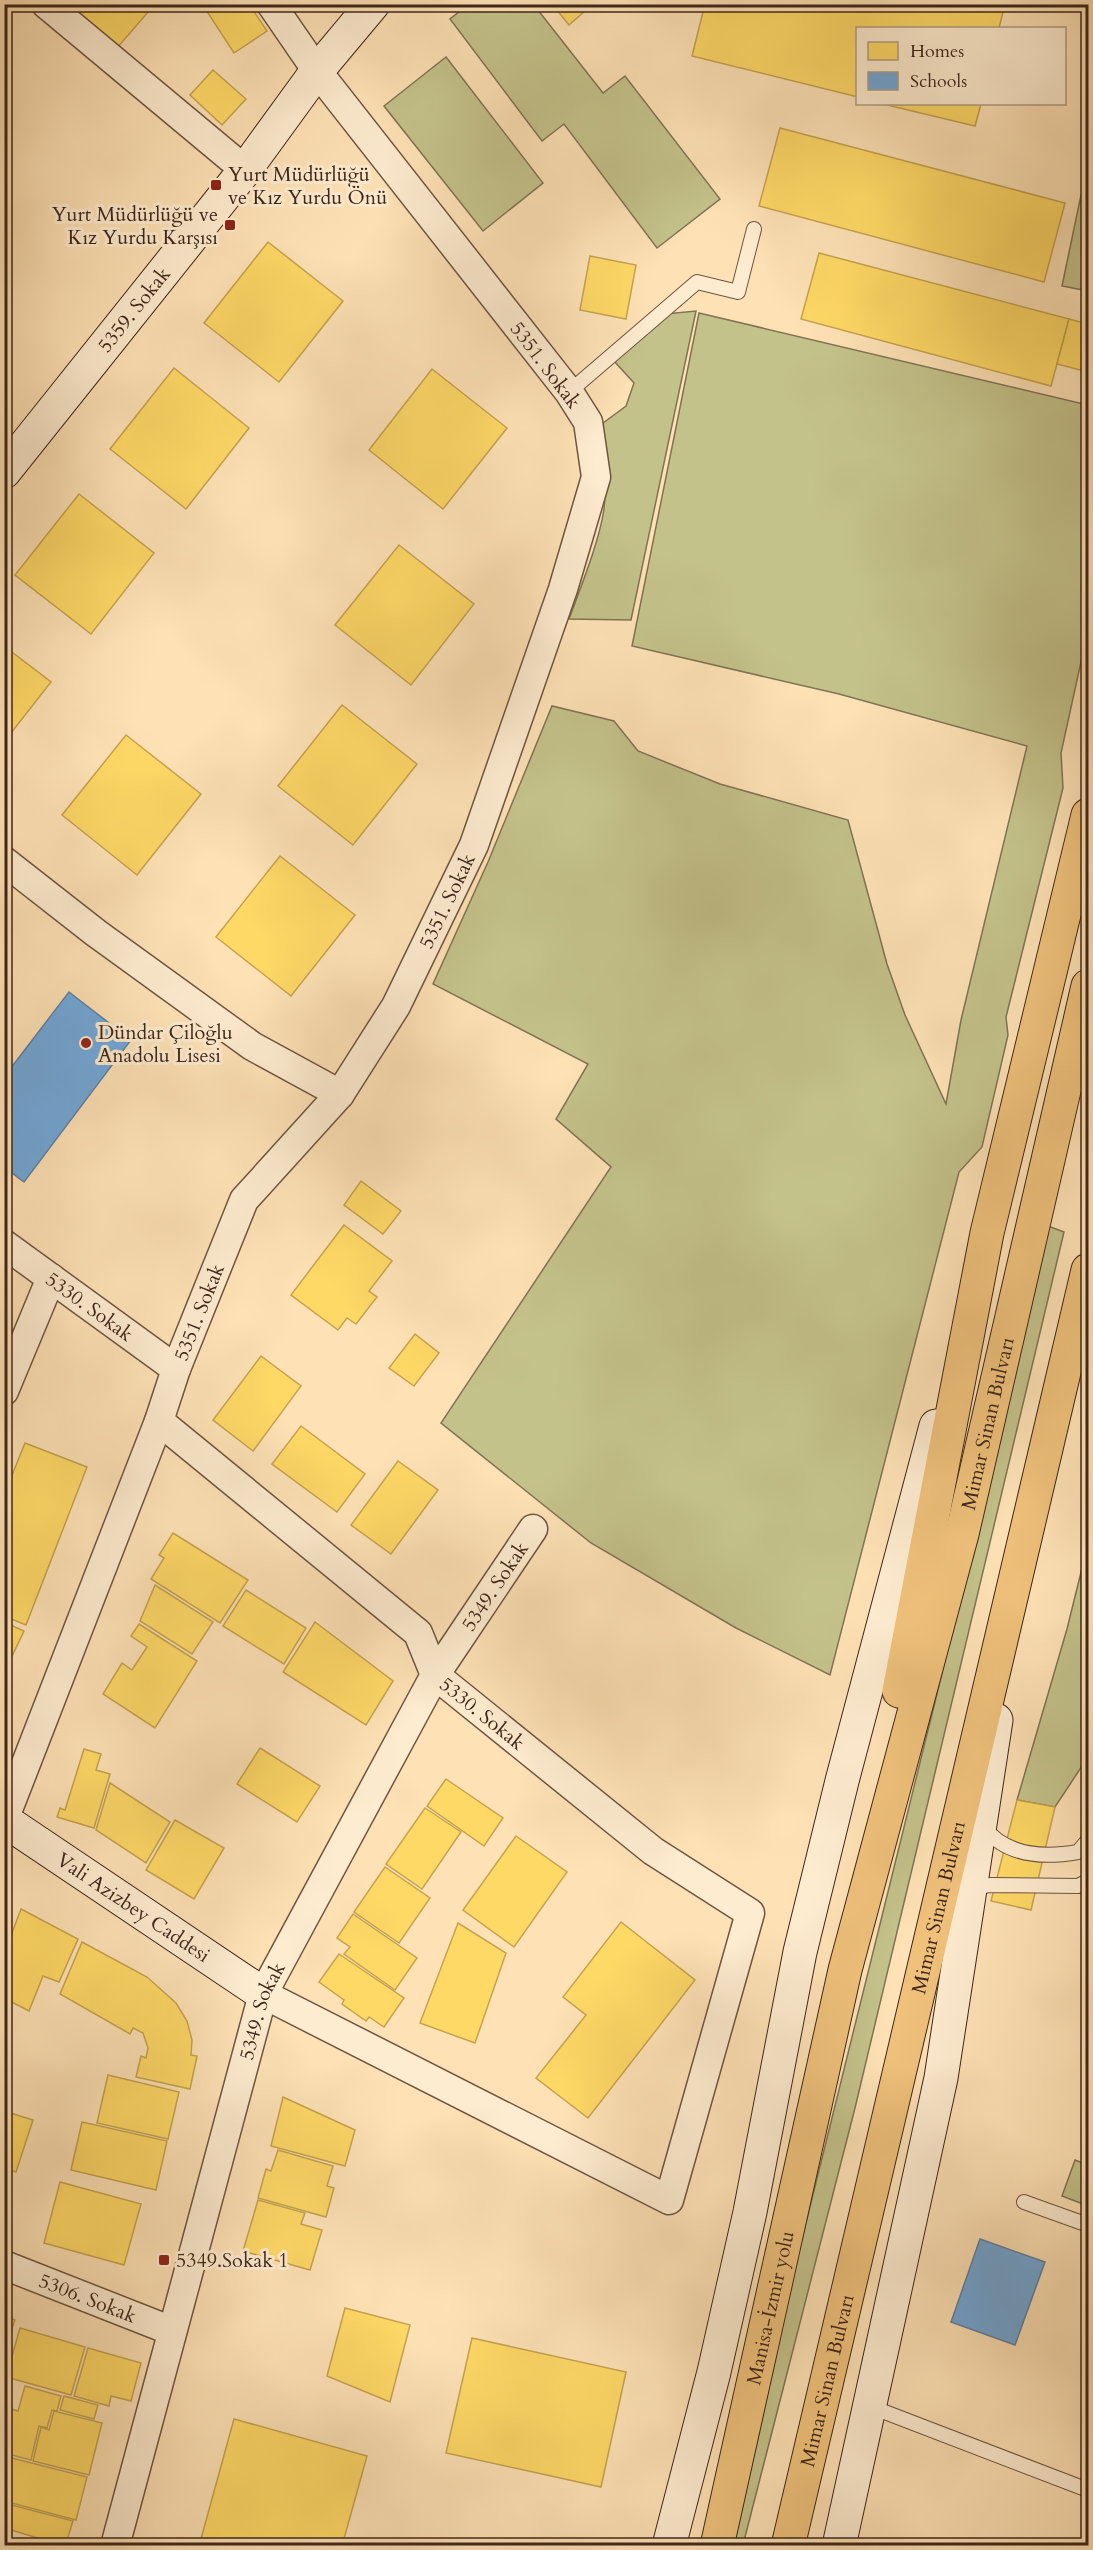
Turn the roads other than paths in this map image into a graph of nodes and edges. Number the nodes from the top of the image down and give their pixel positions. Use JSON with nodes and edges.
{"nodes":[{"id":1,"x":46,"y":4,"type":"edge"},
{"id":2,"x":271,"y":4,"type":"edge"},
{"id":3,"x":364,"y":8,"type":"edge"},
{"id":4,"x":317,"y":71,"type":"junction"},
{"id":5,"x":245,"y":170,"type":"junction"},
{"id":6,"x":754,"y":229,"type":"dead end"},
{"id":7,"x":569,"y":392,"type":"junction"},
{"id":8,"x":4,"y":472,"type":"edge"},
{"id":9,"x":1089,"y":815,"type":"edge"},
{"id":10,"x":4,"y":861,"type":"edge"},
{"id":11,"x":1089,"y":986,"type":"edge"},
{"id":12,"x":340,"y":1094,"type":"junction"},
{"id":13,"x":987,"y":1233,"type":"junction"},
{"id":14,"x":4,"y":1244,"type":"edge"},
{"id":15,"x":1089,"y":1270,"type":"edge"},
{"id":16,"x":51,"y":1278,"type":"junction"},
{"id":17,"x":176,"y":1368,"type":"junction"},
{"id":18,"x":4,"y":1391,"type":"edge"},
{"id":19,"x":159,"y":1421,"type":"junction"},
{"id":20,"x":533,"y":1529,"type":"dead end"},
{"id":21,"x":1026,"y":1538,"type":"junction"},
{"id":22,"x":435,"y":1675,"type":"junction"},
{"id":23,"x":4,"y":1820,"type":"edge"},
{"id":24,"x":979,"y":1821,"type":"junction"},
{"id":25,"x":1089,"y":1840,"type":"edge"},
{"id":26,"x":1089,"y":1881,"type":"edge"},
{"id":27,"x":968,"y":1898,"type":"junction"},
{"id":28,"x":845,"y":1970,"type":"junction"},
{"id":29,"x":263,"y":1994,"type":"junction"},
{"id":30,"x":823,"y":2069,"type":"joint"},
{"id":31,"x":1024,"y":2202,"type":"dead end"},
{"id":32,"x":1089,"y":2224,"type":"edge"},
{"id":33,"x":4,"y":2265,"type":"edge"},
{"id":34,"x":172,"y":2331,"type":"junction"},
{"id":35,"x":868,"y":2405,"type":"junction"},
{"id":36,"x":1089,"y":2490,"type":"edge"},
{"id":37,"x":115,"y":2546,"type":"edge"},
{"id":38,"x":669,"y":2546,"type":"edge"},
{"id":39,"x":717,"y":2546,"type":"edge"},
{"id":40,"x":788,"y":2546,"type":"edge"},
{"id":41,"x":839,"y":2546,"type":"edge"}],
"edges":[{"from":1,"to":5,"type":"street"},
{"from":2,"to":4,"type":"street","name":"5351. Sokak"},
{"from":3,"to":4,"type":"main road","name":"5359. Sokak"},
{"from":4,"to":5,"type":"main road","name":"5359. Sokak"},
{"from":4,"to":7,"type":"street","name":"5351. Sokak"},
{"from":5,"to":8,"type":"main road","name":"5359. Sokak"},
{"from":6,"to":7,"type":"lane"},
{"from":7,"to":12,"type":"street","name":"5351. Sokak"},
{"from":9,"to":13,"type":"highway"},
{"from":10,"to":12,"type":"street"},
{"from":11,"to":28,"type":"highway","name":"Mimar Sinan Bulvarı"},
{"from":12,"to":17,"type":"street","name":"5351. Sokak"},
{"from":13,"to":28,"type":"highway"},
{"from":13,"to":38,"type":"main road"},
{"from":14,"to":16,"type":"street","name":"5330. Sokak"},
{"from":15,"to":21,"type":"highway","name":"Mimar Sinan Bulvarı"},
{"from":16,"to":17,"type":"street","name":"5330. Sokak"},
{"from":16,"to":18,"type":"street"},
{"from":17,"to":19,"type":"street","name":"5351. Sokak"},
{"from":19,"to":22,"type":"street","name":"5330. Sokak"},
{"from":19,"to":23,"type":"street","name":"5351. Sokak"},
{"from":20,"to":22,"type":"street","name":"5349. Sokak"},
{"from":21,"to":24,"type":"main road"},
{"from":21,"to":40,"type":"highway","name":"Mimar Sinan Bulvarı"},
{"from":22,"to":29,"type":"street","name":"5349. Sokak"},
{"from":22,"to":29,"type":"street","name":"5330. Sokak"},
{"from":23,"to":29,"type":"main road","name":"Vali Azizbey Caddesi"},
{"from":24,"to":25,"type":"lane"},
{"from":24,"to":27,"type":"main road"},
{"from":26,"to":27,"type":"lane"},
{"from":27,"to":35,"type":"main road"},
{"from":28,"to":30,"type":"highway","name":"Mimar Sinan Bulvarı"},
{"from":29,"to":34,"type":"street","name":"5349. Sokak"},
{"from":30,"to":39,"type":"highway","name":"Manisa-İzmir yolu"},
{"from":31,"to":32,"type":"lane"},
{"from":33,"to":34,"type":"street","name":"5306. Sokak"},
{"from":34,"to":37,"type":"street","name":"5349. Sokak"},
{"from":35,"to":36,"type":"lane"},
{"from":35,"to":41,"type":"main road"}]}
